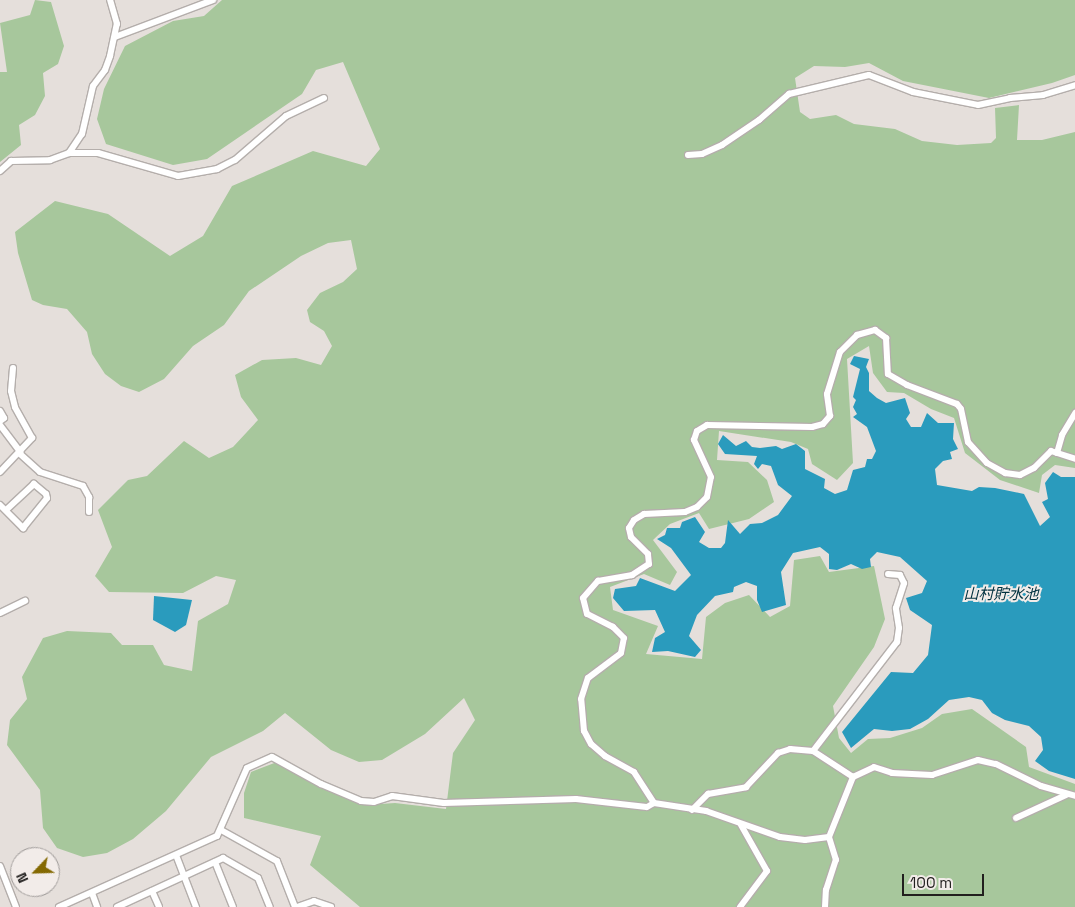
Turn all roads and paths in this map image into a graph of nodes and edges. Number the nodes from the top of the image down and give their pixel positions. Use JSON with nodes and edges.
{"nodes":[{"id":1,"x":110,"y":0,"type":"edge"},
{"id":2,"x":213,"y":0,"type":"edge"},
{"id":3,"x":115,"y":37,"type":"junction"},
{"id":4,"x":1075,"y":85,"type":"edge"},
{"id":5,"x":324,"y":98,"type":"dead end"},
{"id":6,"x":70,"y":153,"type":"junction"},
{"id":7,"x":688,"y":155,"type":"dead end"},
{"id":8,"x":0,"y":171,"type":"edge"},
{"id":9,"x":13,"y":368,"type":"dead end"},
{"id":10,"x":0,"y":411,"type":"edge"},
{"id":11,"x":1075,"y":414,"type":"edge"},
{"id":12,"x":0,"y":423,"type":"edge"},
{"id":13,"x":20,"y":453,"type":"junction"},
{"id":14,"x":1056,"y":453,"type":"junction"},
{"id":15,"x":1075,"y":459,"type":"edge"},
{"id":16,"x":1,"y":469,"type":"edge"},
{"id":17,"x":43,"y":473,"type":"junction"},
{"id":18,"x":34,"y":484,"type":"junction"},
{"id":19,"x":0,"y":505,"type":"edge"},
{"id":20,"x":6,"y":510,"type":"junction"},
{"id":21,"x":90,"y":512,"type":"dead end"},
{"id":22,"x":888,"y":574,"type":"dead end"},
{"id":23,"x":25,"y":601,"type":"dead end"},
{"id":24,"x":1,"y":609,"type":"edge"},
{"id":25,"x":813,"y":751,"type":"junction"},
{"id":26,"x":853,"y":777,"type":"junction"},
{"id":27,"x":1066,"y":795,"type":"junction"},
{"id":28,"x":1075,"y":796,"type":"edge"},
{"id":29,"x":654,"y":803,"type":"junction"},
{"id":30,"x":692,"y":810,"type":"junction"},
{"id":31,"x":1016,"y":818,"type":"dead end"},
{"id":32,"x":741,"y":825,"type":"junction"},
{"id":33,"x":221,"y":830,"type":"junction"},
{"id":34,"x":829,"y":836,"type":"junction"},
{"id":35,"x":176,"y":855,"type":"junction"},
{"id":36,"x":215,"y":862,"type":"junction"},
{"id":37,"x":0,"y":866,"type":"edge"},
{"id":38,"x":184,"y":876,"type":"junction"},
{"id":39,"x":152,"y":891,"type":"junction"},
{"id":40,"x":92,"y":893,"type":"junction"},
{"id":41,"x":71,"y":905,"type":"edge"},
{"id":42,"x":120,"y":906,"type":"edge"},
{"id":43,"x":16,"y":907,"type":"edge"},
{"id":44,"x":59,"y":907,"type":"edge"},
{"id":45,"x":97,"y":907,"type":"edge"},
{"id":46,"x":159,"y":907,"type":"edge"},
{"id":47,"x":196,"y":907,"type":"edge"},
{"id":48,"x":233,"y":907,"type":"edge"},
{"id":49,"x":270,"y":907,"type":"edge"},
{"id":50,"x":296,"y":907,"type":"edge"},
{"id":51,"x":331,"y":907,"type":"edge"},
{"id":52,"x":740,"y":907,"type":"edge"},
{"id":53,"x":825,"y":907,"type":"edge"}],
"edges":[{"from":1,"to":3,"type":"street"},
{"from":2,"to":3,"type":"street"},
{"from":3,"to":6,"type":"street"},
{"from":4,"to":7,"type":"street"},
{"from":5,"to":6,"type":"street"},
{"from":6,"to":8,"type":"street"},
{"from":9,"to":13,"type":"street"},
{"from":10,"to":12,"type":"street"},
{"from":11,"to":14,"type":"street"},
{"from":12,"to":13,"type":"street"},
{"from":13,"to":16,"type":"street"},
{"from":13,"to":17,"type":"street"},
{"from":14,"to":15,"type":"street"},
{"from":14,"to":29,"type":"street"},
{"from":17,"to":18,"type":"street"},
{"from":17,"to":21,"type":"street"},
{"from":18,"to":20,"type":"street"},
{"from":18,"to":20,"type":"street"},
{"from":19,"to":20,"type":"street"},
{"from":22,"to":25,"type":"street"},
{"from":23,"to":24,"type":"street"},
{"from":25,"to":26,"type":"street"},
{"from":25,"to":30,"type":"street"},
{"from":26,"to":27,"type":"street"},
{"from":26,"to":34,"type":"street"},
{"from":27,"to":28,"type":"street"},
{"from":27,"to":31,"type":"street"},
{"from":29,"to":30,"type":"street"},
{"from":29,"to":33,"type":"street"},
{"from":30,"to":32,"type":"street"},
{"from":32,"to":34,"type":"street"},
{"from":32,"to":52,"type":"street"},
{"from":33,"to":35,"type":"street"},
{"from":33,"to":50,"type":"street"},
{"from":34,"to":53,"type":"street"},
{"from":35,"to":38,"type":"street"},
{"from":35,"to":40,"type":"street"},
{"from":36,"to":38,"type":"street"},
{"from":36,"to":48,"type":"street"},
{"from":36,"to":49,"type":"street"},
{"from":37,"to":43,"type":"street"},
{"from":38,"to":39,"type":"street"},
{"from":38,"to":47,"type":"street"},
{"from":39,"to":42,"type":"street"},
{"from":39,"to":46,"type":"street"},
{"from":40,"to":41,"type":"street"},
{"from":40,"to":45,"type":"street"},
{"from":41,"to":44,"type":"street"},
{"from":50,"to":51,"type":"street"}]}
